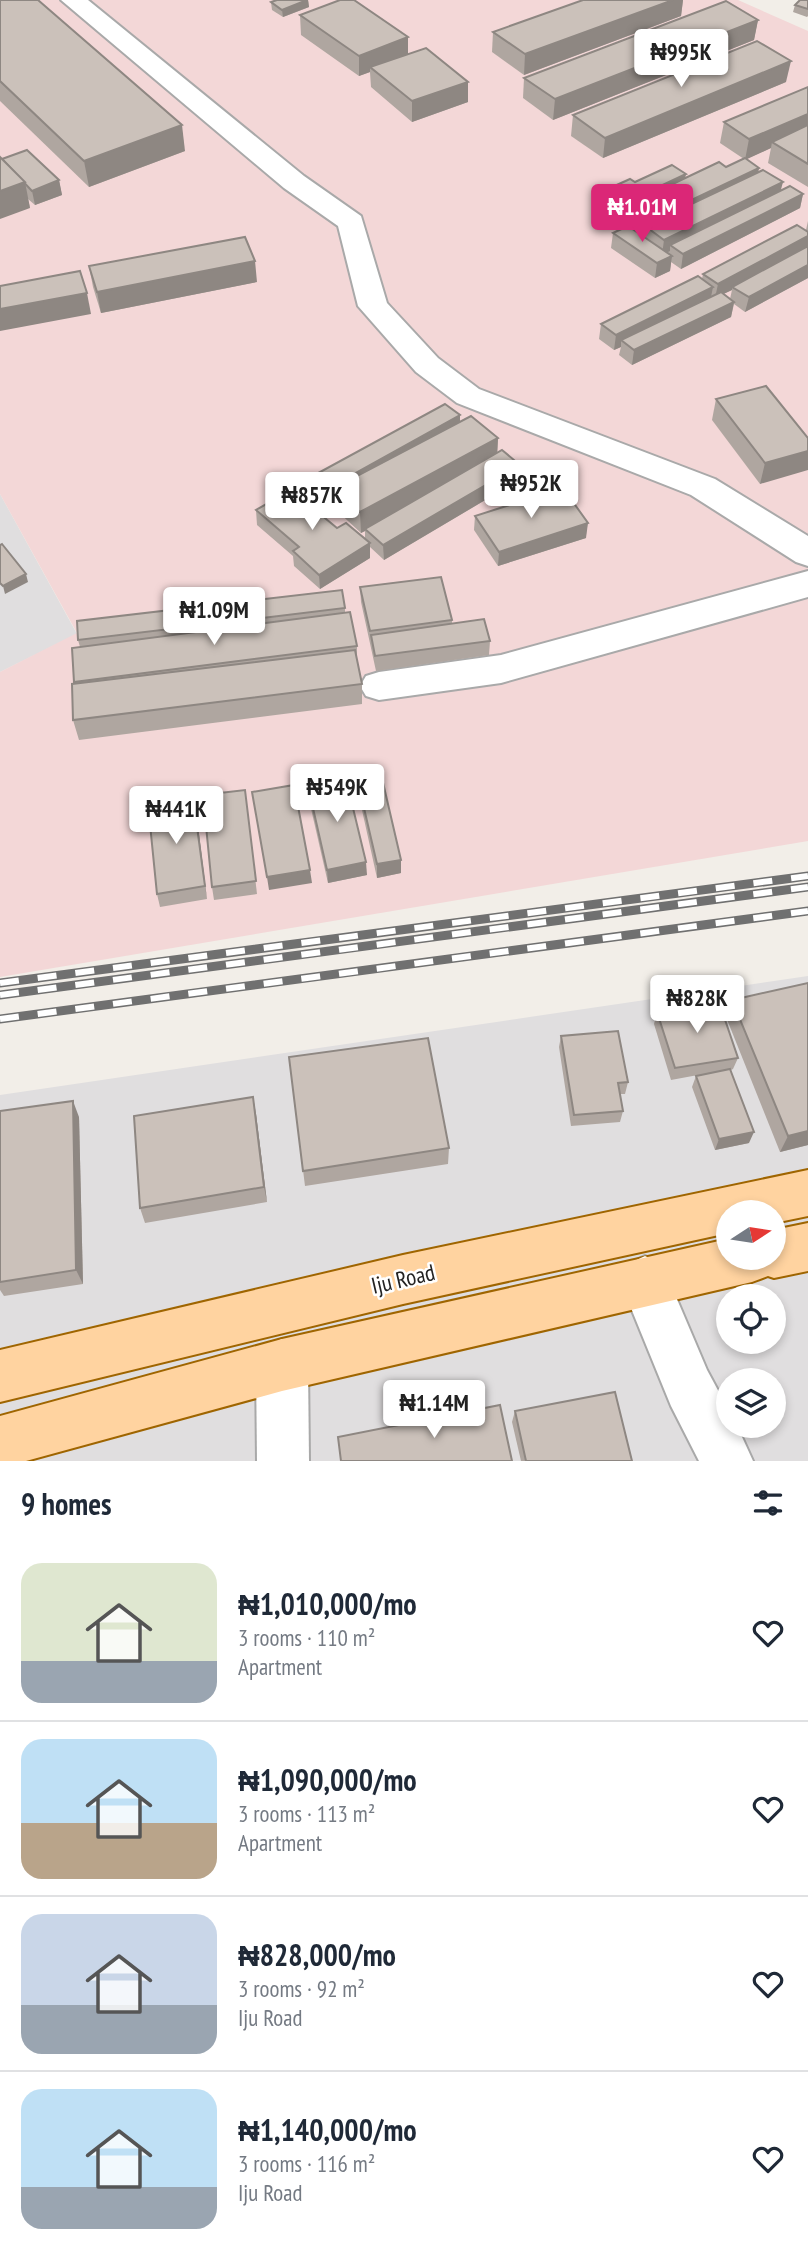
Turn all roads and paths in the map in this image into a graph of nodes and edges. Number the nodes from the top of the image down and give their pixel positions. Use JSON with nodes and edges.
{"nodes":[{"id":1,"x":73,"y":0,"type":"edge"},
{"id":2,"x":808,"y":553,"type":"edge"},
{"id":3,"x":808,"y":584,"type":"edge"},
{"id":4,"x":379,"y":686,"type":"dead end"},
{"id":5,"x":808,"y":1193,"type":"edge"},
{"id":6,"x":808,"y":1247,"type":"edge"},
{"id":7,"x":786,"y":1252,"type":"edge"},
{"id":8,"x":716,"y":1265,"type":"edge"},
{"id":9,"x":645,"y":1280,"type":"junction"},
{"id":10,"x":282,"y":1365,"type":"junction"},
{"id":11,"x":0,"y":1376,"type":"edge"},
{"id":12,"x":0,"y":1442,"type":"edge"},
{"id":13,"x":283,"y":1461,"type":"edge"},
{"id":14,"x":727,"y":1461,"type":"edge"}],
"edges":[{"from":1,"to":2,"type":"street"},
{"from":3,"to":4,"type":"street"},
{"from":5,"to":11,"type":"main road","name":"Iju Road"},
{"from":6,"to":7,"type":"main road"},
{"from":8,"to":9,"type":"main road"},
{"from":9,"to":10,"type":"main road"},
{"from":9,"to":14,"type":"street"},
{"from":10,"to":12,"type":"main road"},
{"from":10,"to":13,"type":"street"}]}
